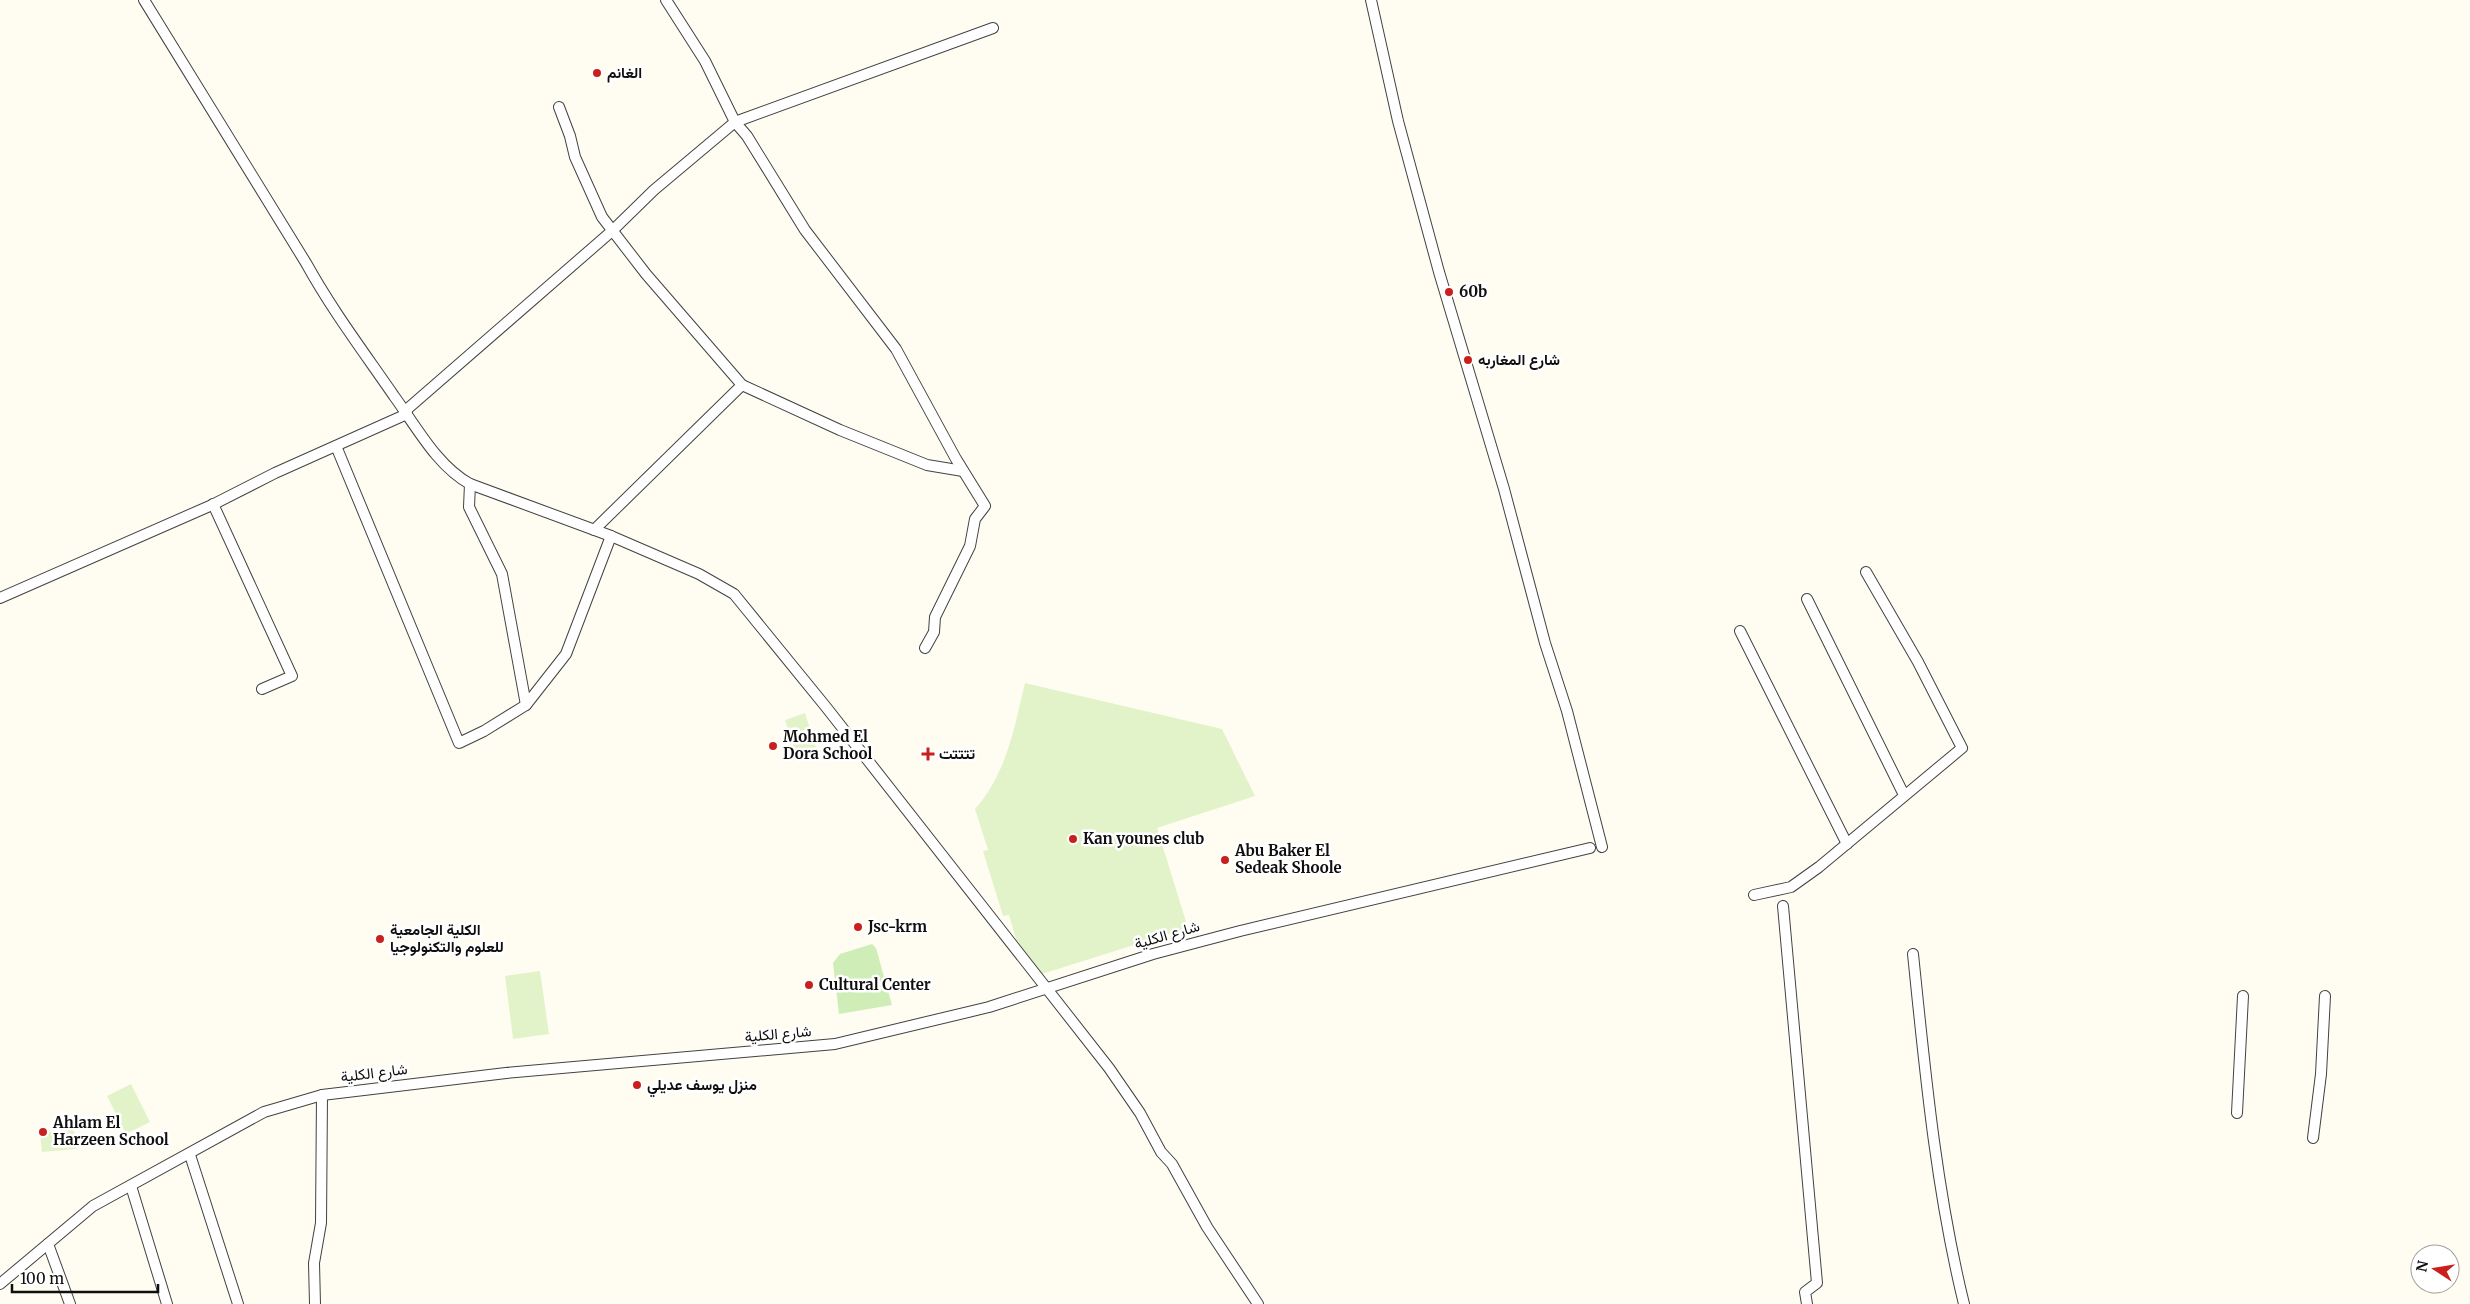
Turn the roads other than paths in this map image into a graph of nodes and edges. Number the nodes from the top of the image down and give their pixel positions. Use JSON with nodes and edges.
{"nodes":[{"id":1,"x":144,"y":0,"type":"edge"},
{"id":2,"x":666,"y":0,"type":"edge"},
{"id":3,"x":1371,"y":0,"type":"edge"},
{"id":4,"x":993,"y":28,"type":"dead end"},
{"id":5,"x":559,"y":107,"type":"dead end"},
{"id":6,"x":735,"y":122,"type":"junction"},
{"id":7,"x":612,"y":231,"type":"junction"},
{"id":8,"x":742,"y":385,"type":"junction"},
{"id":9,"x":406,"y":412,"type":"junction"},
{"id":10,"x":336,"y":446,"type":"junction"},
{"id":11,"x":963,"y":471,"type":"junction"},
{"id":12,"x":470,"y":484,"type":"junction"},
{"id":13,"x":213,"y":504,"type":"junction"},
{"id":14,"x":594,"y":530,"type":"junction"},
{"id":15,"x":611,"y":536,"type":"junction"},
{"id":16,"x":1866,"y":572,"type":"dead end"},
{"id":17,"x":0,"y":598,"type":"edge"},
{"id":18,"x":1807,"y":599,"type":"dead end"},
{"id":19,"x":1740,"y":631,"type":"dead end"},
{"id":20,"x":925,"y":648,"type":"dead end"},
{"id":21,"x":262,"y":689,"type":"dead end"},
{"id":22,"x":526,"y":705,"type":"junction"},
{"id":23,"x":1904,"y":795,"type":"junction"},
{"id":24,"x":1847,"y":844,"type":"junction"},
{"id":25,"x":1602,"y":847,"type":"dead end"},
{"id":26,"x":1590,"y":848,"type":"dead end"},
{"id":27,"x":1754,"y":895,"type":"dead end"},
{"id":28,"x":1783,"y":906,"type":"dead end"},
{"id":29,"x":1913,"y":954,"type":"dead end"},
{"id":30,"x":1045,"y":989,"type":"junction"},
{"id":31,"x":2243,"y":996,"type":"dead end"},
{"id":32,"x":2325,"y":996,"type":"dead end"},
{"id":33,"x":322,"y":1095,"type":"junction"},
{"id":34,"x":2236,"y":1113,"type":"dead end"},
{"id":35,"x":2313,"y":1138,"type":"dead end"},
{"id":36,"x":190,"y":1155,"type":"junction"},
{"id":37,"x":131,"y":1186,"type":"junction"},
{"id":38,"x":48,"y":1244,"type":"junction"},
{"id":39,"x":0,"y":1284,"type":"edge"},
{"id":40,"x":70,"y":1304,"type":"edge"},
{"id":41,"x":167,"y":1304,"type":"edge"},
{"id":42,"x":238,"y":1304,"type":"edge"},
{"id":43,"x":315,"y":1304,"type":"edge"},
{"id":44,"x":1258,"y":1304,"type":"edge"},
{"id":45,"x":1807,"y":1304,"type":"edge"},
{"id":46,"x":1964,"y":1304,"type":"edge"}],
"edges":[{"from":1,"to":9,"type":"street"},
{"from":2,"to":6,"type":"street"},
{"from":3,"to":25,"type":"street"},
{"from":4,"to":6,"type":"street"},
{"from":5,"to":7,"type":"street"},
{"from":6,"to":7,"type":"street"},
{"from":6,"to":11,"type":"street"},
{"from":7,"to":8,"type":"street"},
{"from":7,"to":9,"type":"street"},
{"from":8,"to":11,"type":"street"},
{"from":8,"to":14,"type":"street"},
{"from":9,"to":10,"type":"street"},
{"from":9,"to":12,"type":"street"},
{"from":10,"to":13,"type":"street"},
{"from":10,"to":22,"type":"street"},
{"from":11,"to":20,"type":"street"},
{"from":12,"to":14,"type":"street"},
{"from":12,"to":22,"type":"street"},
{"from":13,"to":17,"type":"street"},
{"from":13,"to":21,"type":"street"},
{"from":14,"to":15,"type":"street"},
{"from":15,"to":22,"type":"street"},
{"from":15,"to":30,"type":"street"},
{"from":16,"to":23,"type":"street"},
{"from":18,"to":23,"type":"street"},
{"from":19,"to":24,"type":"street"},
{"from":23,"to":24,"type":"street"},
{"from":24,"to":27,"type":"street"},
{"from":26,"to":30,"type":"street","name":"شارع الكلية"},
{"from":28,"to":45,"type":"street"},
{"from":29,"to":46,"type":"street"},
{"from":30,"to":33,"type":"street","name":"شارع الكلية"},
{"from":30,"to":44,"type":"street"},
{"from":31,"to":34,"type":"street"},
{"from":32,"to":35,"type":"street"},
{"from":33,"to":36,"type":"street","name":"شارع الكلية"},
{"from":33,"to":43,"type":"street"},
{"from":36,"to":37,"type":"street","name":"شارع الكلية"},
{"from":36,"to":42,"type":"street"},
{"from":37,"to":38,"type":"street","name":"شارع الكلية"},
{"from":37,"to":41,"type":"street"},
{"from":38,"to":39,"type":"street","name":"شارع الكلية"},
{"from":38,"to":40,"type":"street"}]}
